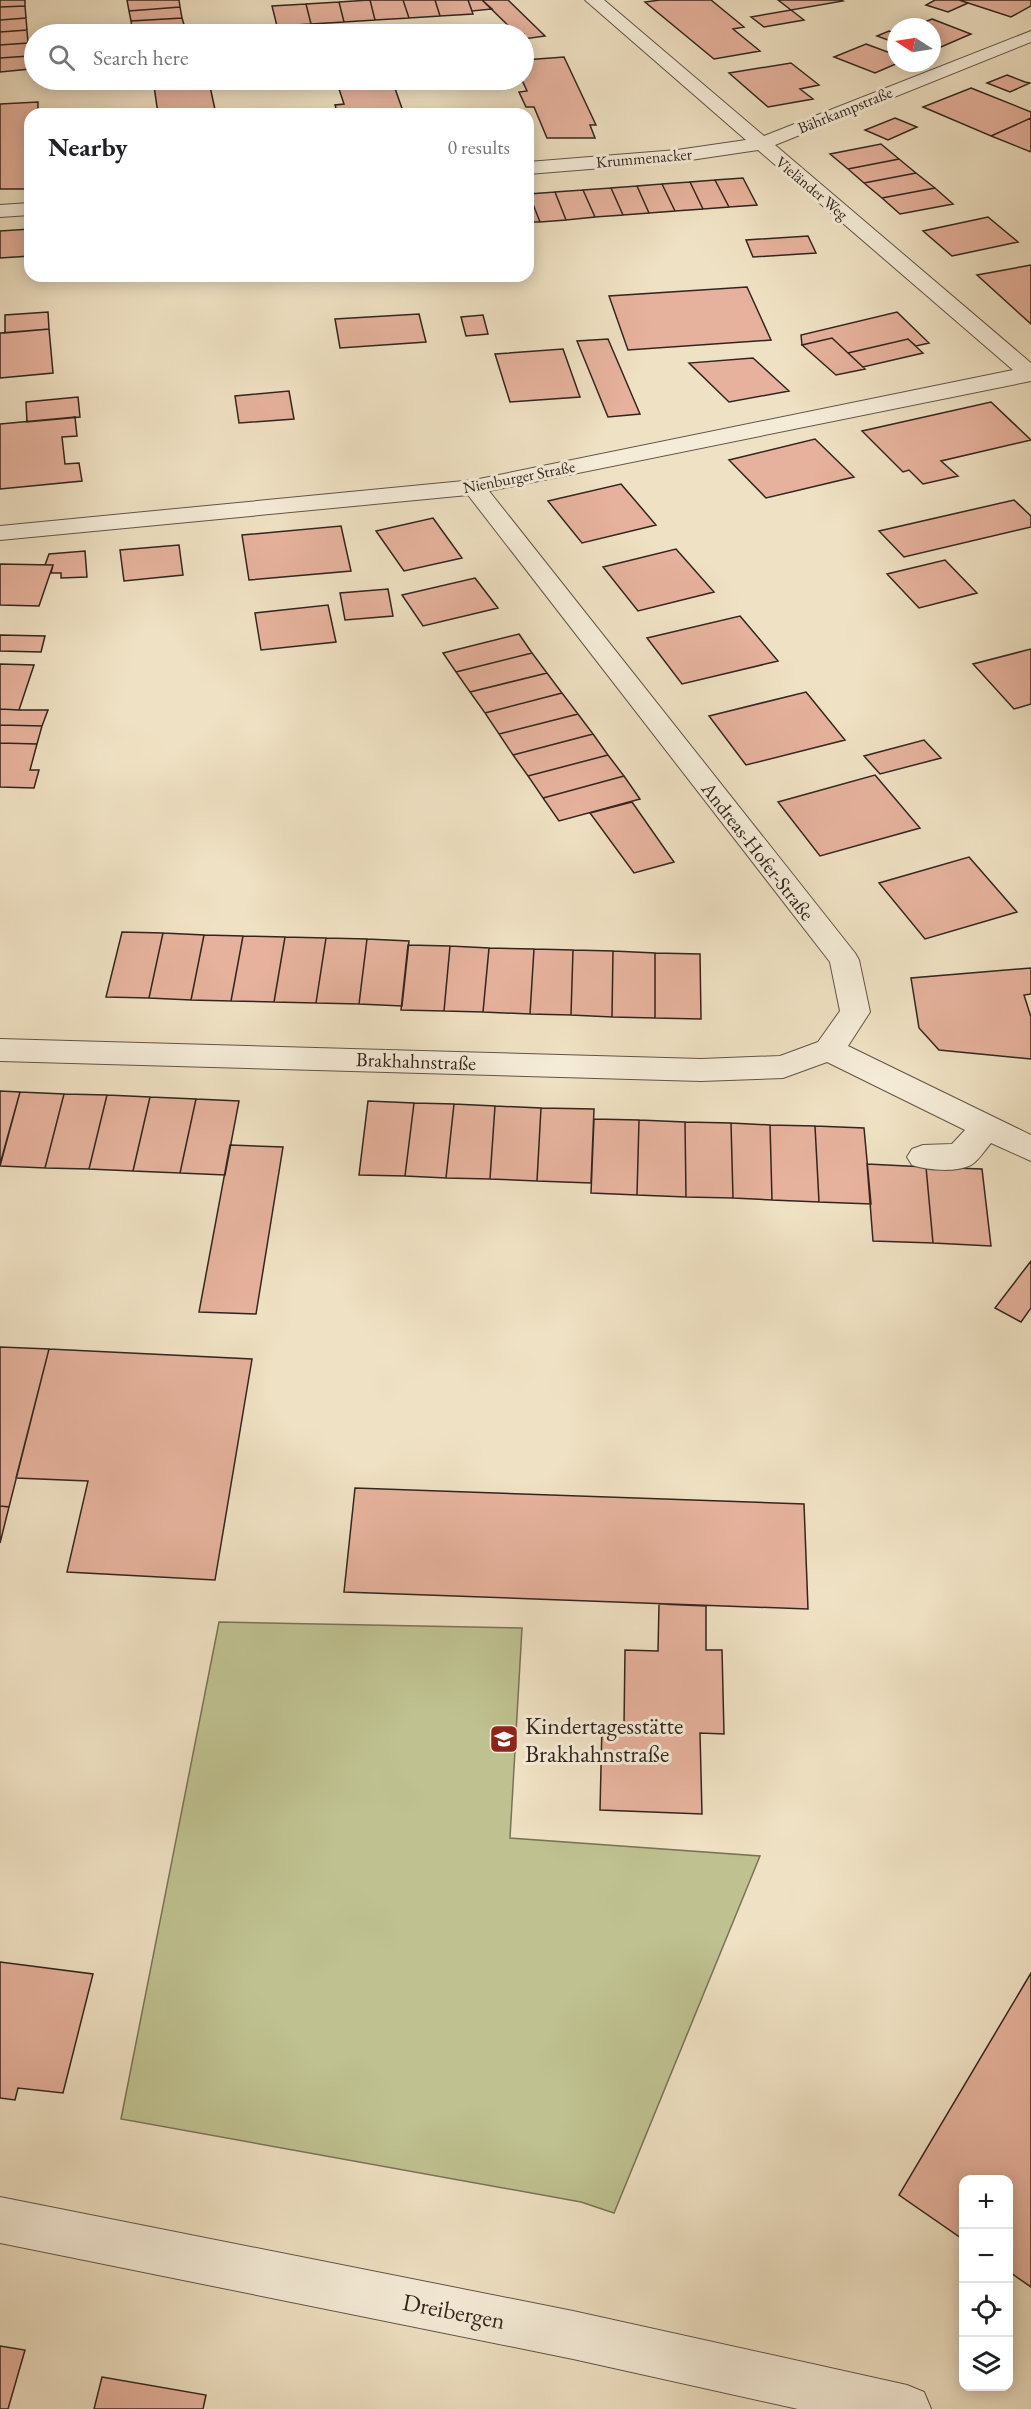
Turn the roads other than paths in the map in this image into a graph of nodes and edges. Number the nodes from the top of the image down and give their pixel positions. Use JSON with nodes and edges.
{"nodes":[{"id":1,"x":594,"y":0,"type":"edge"},
{"id":2,"x":1031,"y":36,"type":"edge"},
{"id":3,"x":760,"y":144,"type":"junction"},
{"id":4,"x":534,"y":168,"type":"edge"},
{"id":5,"x":24,"y":209,"type":"edge"},
{"id":6,"x":0,"y":211,"type":"edge"},
{"id":7,"x":1031,"y":374,"type":"edge"},
{"id":8,"x":474,"y":487,"type":"junction"},
{"id":9,"x":0,"y":532,"type":"edge"},
{"id":10,"x":0,"y":1050,"type":"edge"},
{"id":11,"x":829,"y":1050,"type":"junction"},
{"id":12,"x":986,"y":1127,"type":"junction"},
{"id":13,"x":1031,"y":1149,"type":"edge"},
{"id":14,"x":923,"y":1157,"type":"dead end"},
{"id":15,"x":0,"y":2220,"type":"edge"},
{"id":16,"x":907,"y":2409,"type":"edge"}],
"edges":[{"from":1,"to":3,"type":"street","name":"Vieländer Weg"},
{"from":2,"to":3,"type":"street","name":"Bährkampstraße"},
{"from":3,"to":4,"type":"street","name":"Krummenacker"},
{"from":3,"to":7,"type":"street","name":"Vieländer Weg"},
{"from":5,"to":6,"type":"street"},
{"from":7,"to":8,"type":"street","name":"Nienburger Straße"},
{"from":8,"to":9,"type":"street","name":"Nienburger Straße"},
{"from":8,"to":11,"type":"street","name":"Andreas-Hofer-Straße"},
{"from":10,"to":11,"type":"street","name":"Brakhahnstraße"},
{"from":11,"to":12,"type":"street"},
{"from":12,"to":13,"type":"street"},
{"from":12,"to":14,"type":"street"},
{"from":15,"to":16,"type":"street","name":"Dreibergen"}]}
